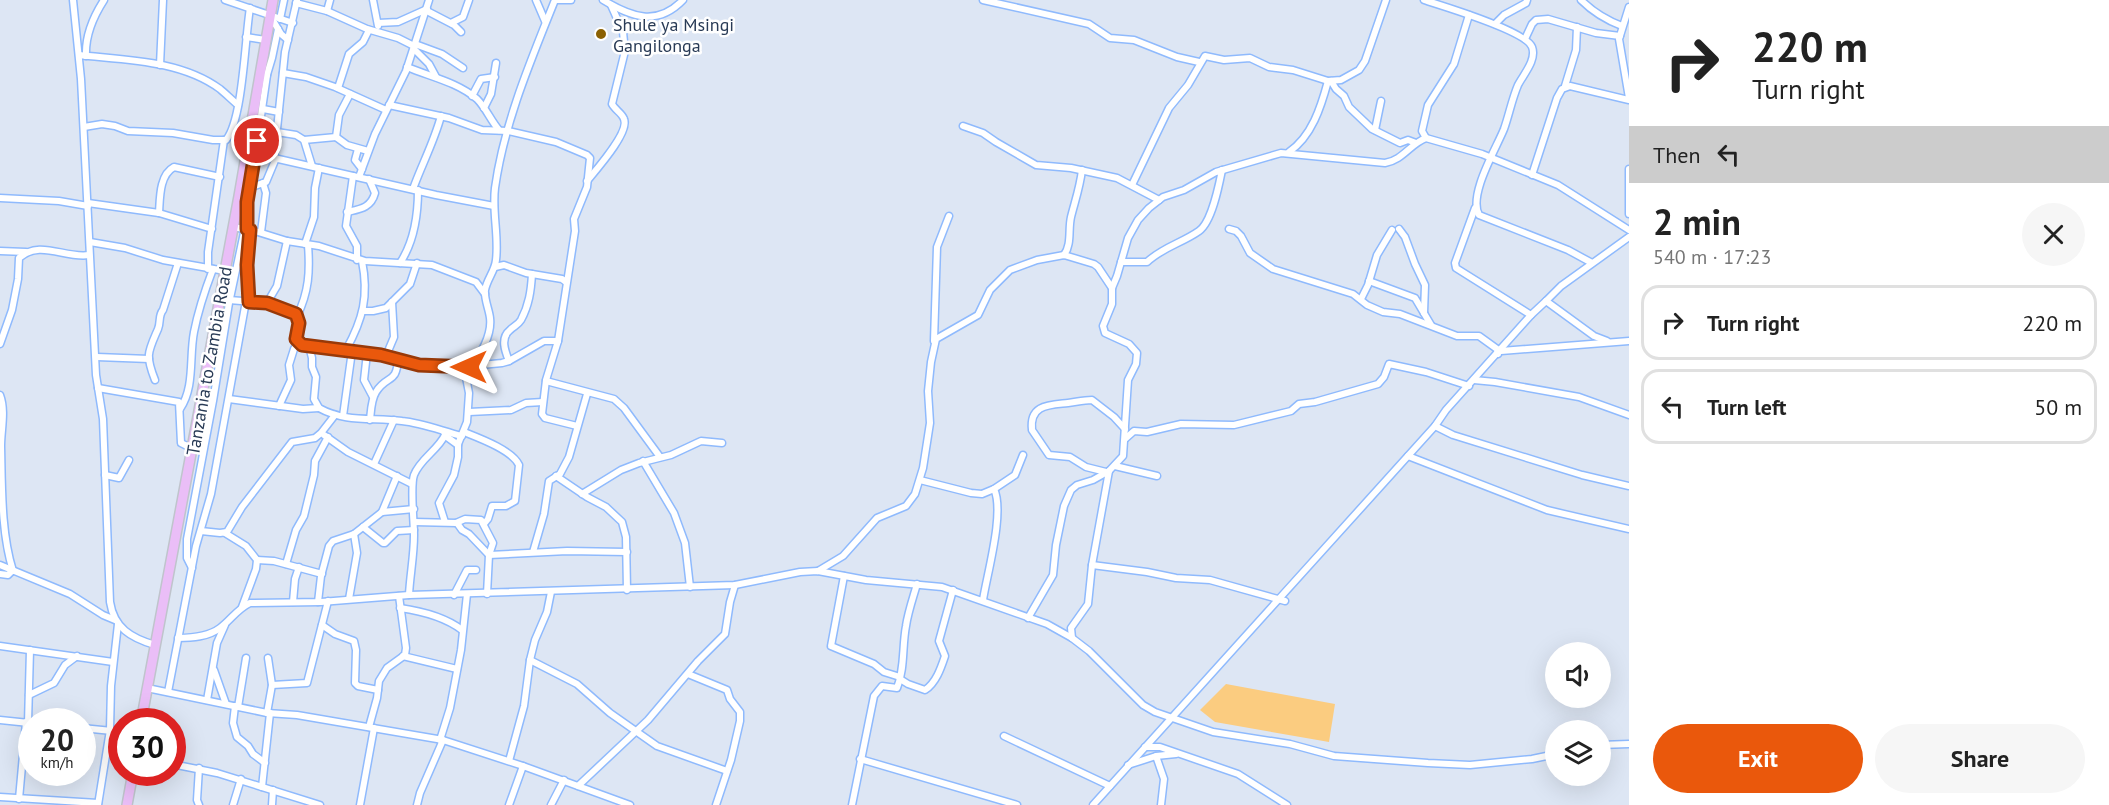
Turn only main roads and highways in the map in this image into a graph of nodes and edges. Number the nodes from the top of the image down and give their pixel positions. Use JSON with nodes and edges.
{"nodes":[{"id":1,"x":273,"y":0,"type":"edge"},
{"id":2,"x":143,"y":708,"type":"edge"},
{"id":3,"x":130,"y":786,"type":"edge"},
{"id":4,"x":127,"y":805,"type":"edge"}],
"edges":[{"from":1,"to":2,"type":"highway","name":"Tanzania to Zambia Road"},
{"from":3,"to":4,"type":"highway"}]}
